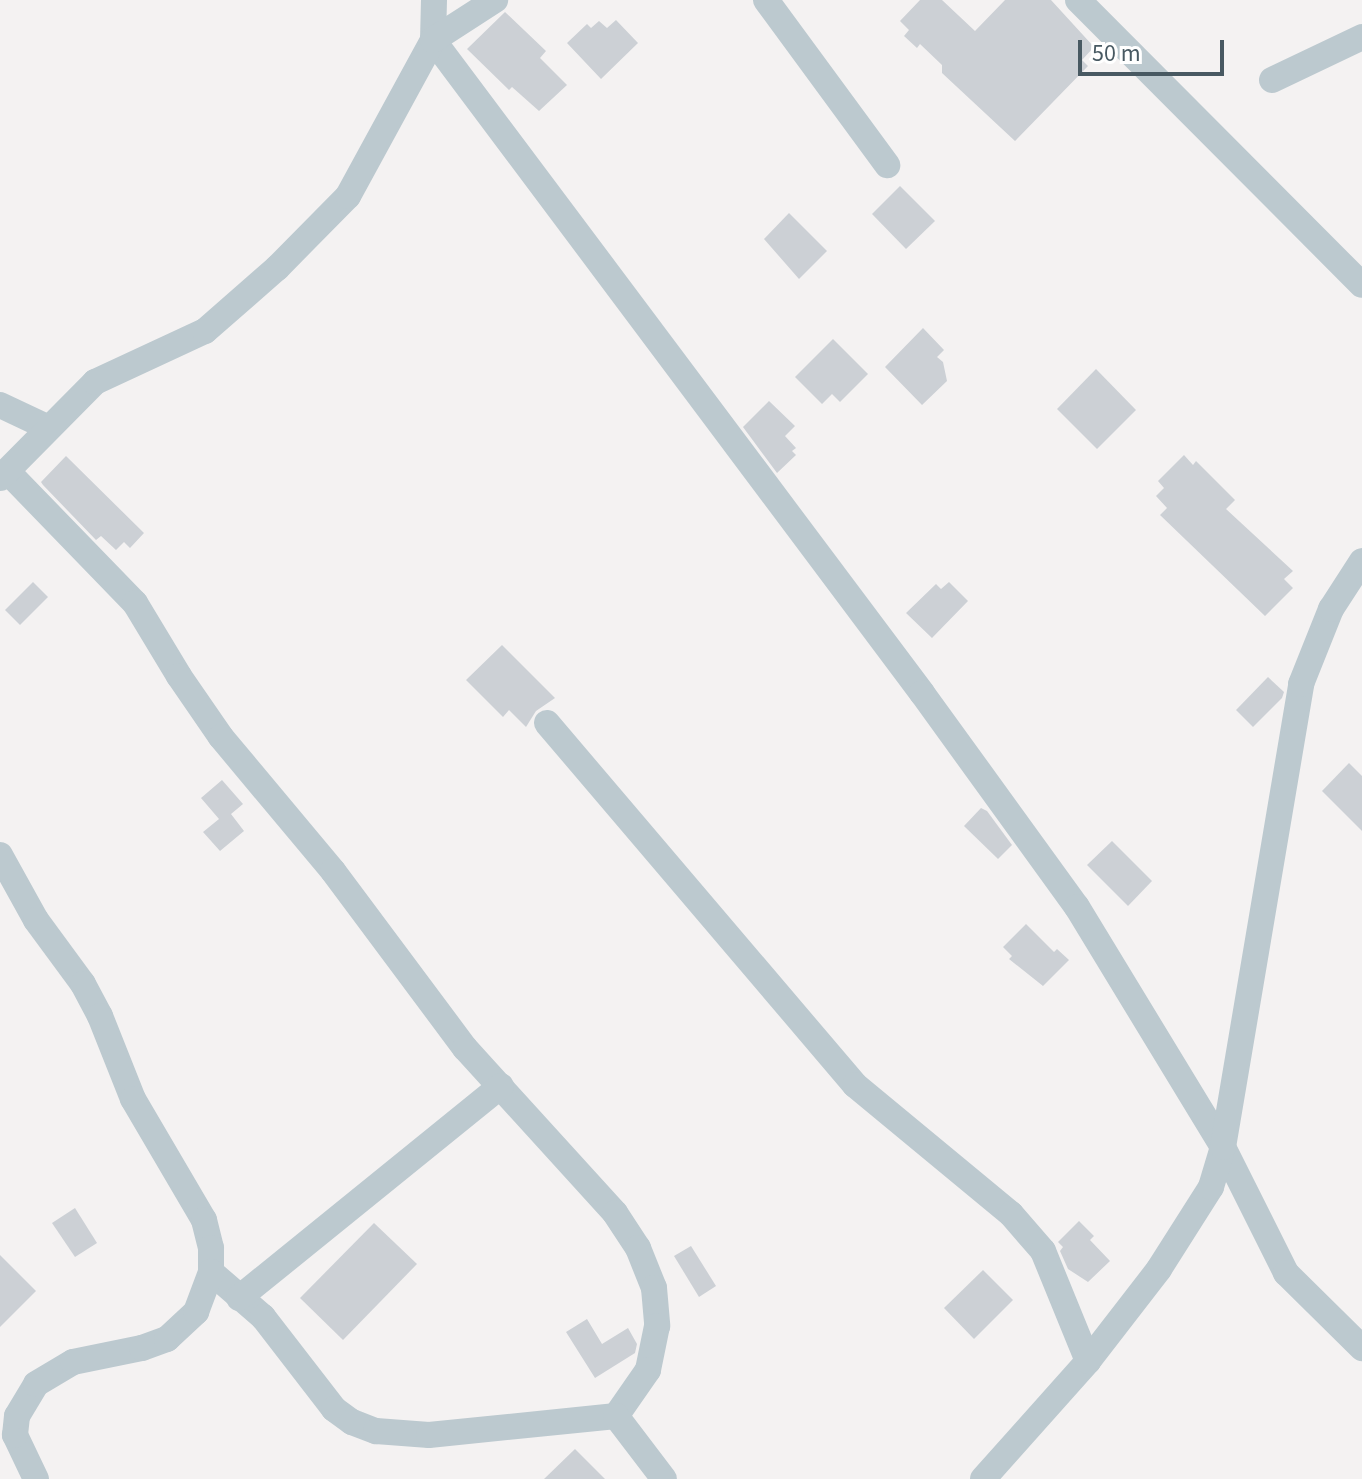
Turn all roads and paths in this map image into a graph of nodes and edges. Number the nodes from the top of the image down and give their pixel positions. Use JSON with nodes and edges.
{"nodes":[{"id":1,"x":434,"y":0,"type":"edge"},
{"id":2,"x":495,"y":0,"type":"edge"},
{"id":3,"x":766,"y":0,"type":"edge"},
{"id":4,"x":1078,"y":0,"type":"edge"},
{"id":5,"x":1362,"y":37,"type":"edge"},
{"id":6,"x":433,"y":40,"type":"junction"},
{"id":7,"x":1272,"y":80,"type":"dead end"},
{"id":8,"x":887,"y":165,"type":"dead end"},
{"id":9,"x":1362,"y":285,"type":"edge"},
{"id":10,"x":0,"y":405,"type":"edge"},
{"id":11,"x":49,"y":428,"type":"junction"},
{"id":12,"x":3,"y":474,"type":"edge"},
{"id":13,"x":1362,"y":561,"type":"edge"},
{"id":14,"x":547,"y":723,"type":"dead end"},
{"id":15,"x":0,"y":855,"type":"edge"},
{"id":16,"x":501,"y":1086,"type":"junction"},
{"id":17,"x":1223,"y":1147,"type":"junction"},
{"id":18,"x":211,"y":1272,"type":"junction"},
{"id":19,"x":239,"y":1298,"type":"junction"},
{"id":20,"x":1362,"y":1348,"type":"edge"},
{"id":21,"x":1088,"y":1361,"type":"junction"},
{"id":22,"x":616,"y":1416,"type":"junction"},
{"id":23,"x":0,"y":1445,"type":"edge"},
{"id":24,"x":26,"y":1479,"type":"edge"},
{"id":25,"x":36,"y":1479,"type":"edge"},
{"id":26,"x":664,"y":1479,"type":"edge"},
{"id":27,"x":983,"y":1479,"type":"edge"}],
"edges":[{"from":1,"to":6,"type":"street"},
{"from":2,"to":6,"type":"street"},
{"from":3,"to":8,"type":"street"},
{"from":4,"to":9,"type":"street"},
{"from":5,"to":7,"type":"street"},
{"from":6,"to":11,"type":"street"},
{"from":6,"to":17,"type":"street"},
{"from":10,"to":11,"type":"street"},
{"from":11,"to":12,"type":"street"},
{"from":12,"to":16,"type":"street"},
{"from":13,"to":17,"type":"street"},
{"from":14,"to":21,"type":"street"},
{"from":15,"to":18,"type":"street"},
{"from":16,"to":19,"type":"street"},
{"from":16,"to":22,"type":"street"},
{"from":17,"to":20,"type":"street"},
{"from":17,"to":21,"type":"street"},
{"from":18,"to":19,"type":"street"},
{"from":18,"to":25,"type":"street"},
{"from":19,"to":22,"type":"street"},
{"from":21,"to":27,"type":"street"},
{"from":22,"to":26,"type":"street"},
{"from":23,"to":24,"type":"street"}]}
